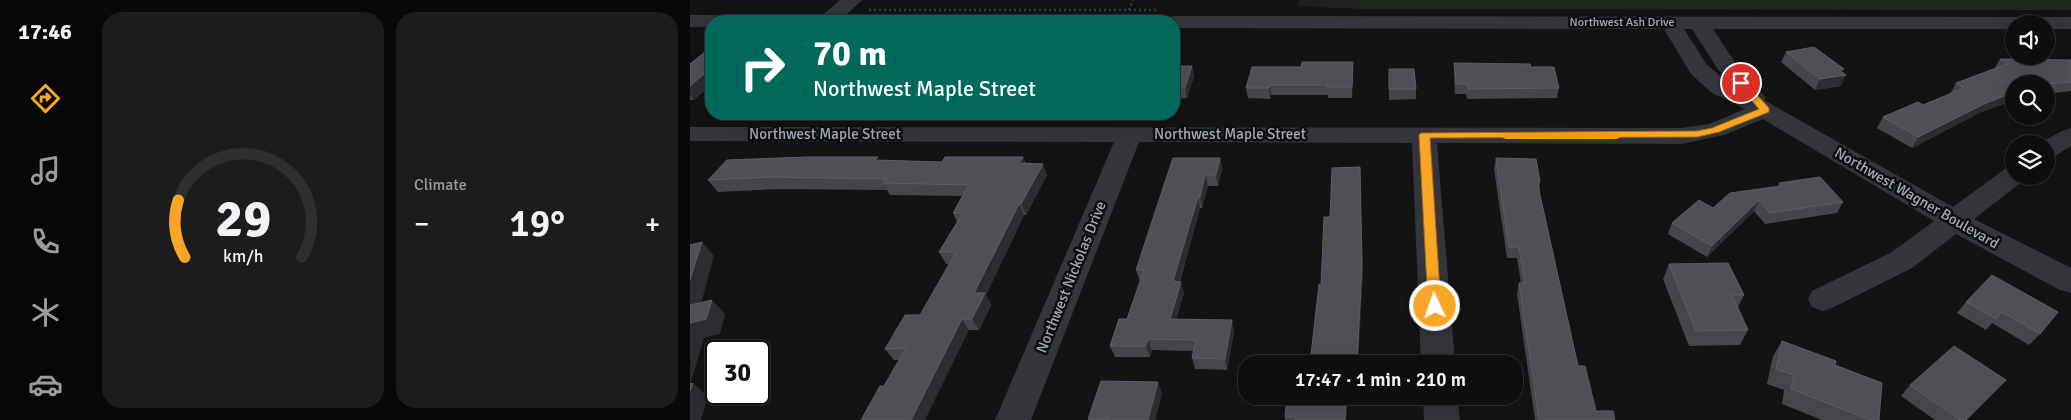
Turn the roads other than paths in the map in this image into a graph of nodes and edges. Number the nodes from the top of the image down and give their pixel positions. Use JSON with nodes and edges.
{"nodes":[{"id":1,"x":852,"y":0,"type":"edge"},
{"id":2,"x":835,"y":15,"type":"edge"},
{"id":3,"x":690,"y":21,"type":"edge"},
{"id":4,"x":705,"y":21,"type":"edge"},
{"id":5,"x":1180,"y":22,"type":"edge"},
{"id":6,"x":1670,"y":22,"type":"junction"},
{"id":7,"x":1699,"y":23,"type":"junction"},
{"id":8,"x":2071,"y":23,"type":"edge"},
{"id":9,"x":1765,"y":110,"type":"junction"},
{"id":10,"x":720,"y":120,"type":"edge"},
{"id":11,"x":1130,"y":134,"type":"junction"},
{"id":12,"x":1424,"y":135,"type":"junction"},
{"id":13,"x":2071,"y":136,"type":"edge"},
{"id":14,"x":696,"y":139,"type":"edge"},
{"id":15,"x":2055,"y":145,"type":"edge"},
{"id":16,"x":2005,"y":182,"type":"edge"},
{"id":17,"x":1953,"y":220,"type":"junction"},
{"id":18,"x":2071,"y":282,"type":"edge"},
{"id":19,"x":1823,"y":298,"type":"dead end"},
{"id":20,"x":1437,"y":355,"type":"edge"},
{"id":21,"x":1441,"y":405,"type":"edge"},
{"id":22,"x":1013,"y":420,"type":"edge"},
{"id":23,"x":1442,"y":420,"type":"edge"}],
"edges":[{"from":1,"to":2,"type":"street"},
{"from":3,"to":4,"type":"street"},
{"from":5,"to":6,"type":"street","name":"Northwest Ash Drive"},
{"from":6,"to":7,"type":"street","name":"Northwest Ash Drive"},
{"from":6,"to":9,"type":"street","name":"Northwest Wagner Boulevard"},
{"from":7,"to":8,"type":"street","name":"Northwest Ash Drive"},
{"from":7,"to":9,"type":"street","name":"Northwest Wagner Boulevard"},
{"from":9,"to":12,"type":"street","name":"Northwest Maple Street"},
{"from":9,"to":17,"type":"street","name":"Northwest Wagner Boulevard"},
{"from":10,"to":14,"type":"street"},
{"from":11,"to":12,"type":"street","name":"Northwest Maple Street"},
{"from":11,"to":14,"type":"street","name":"Northwest Maple Street"},
{"from":11,"to":22,"type":"street","name":"Northwest Nickolas Drive"},
{"from":12,"to":20,"type":"street"},
{"from":13,"to":15,"type":"street"},
{"from":16,"to":17,"type":"street"},
{"from":17,"to":18,"type":"street","name":"Northwest Wagner Boulevard"},
{"from":17,"to":19,"type":"street"},
{"from":21,"to":23,"type":"street"}]}
